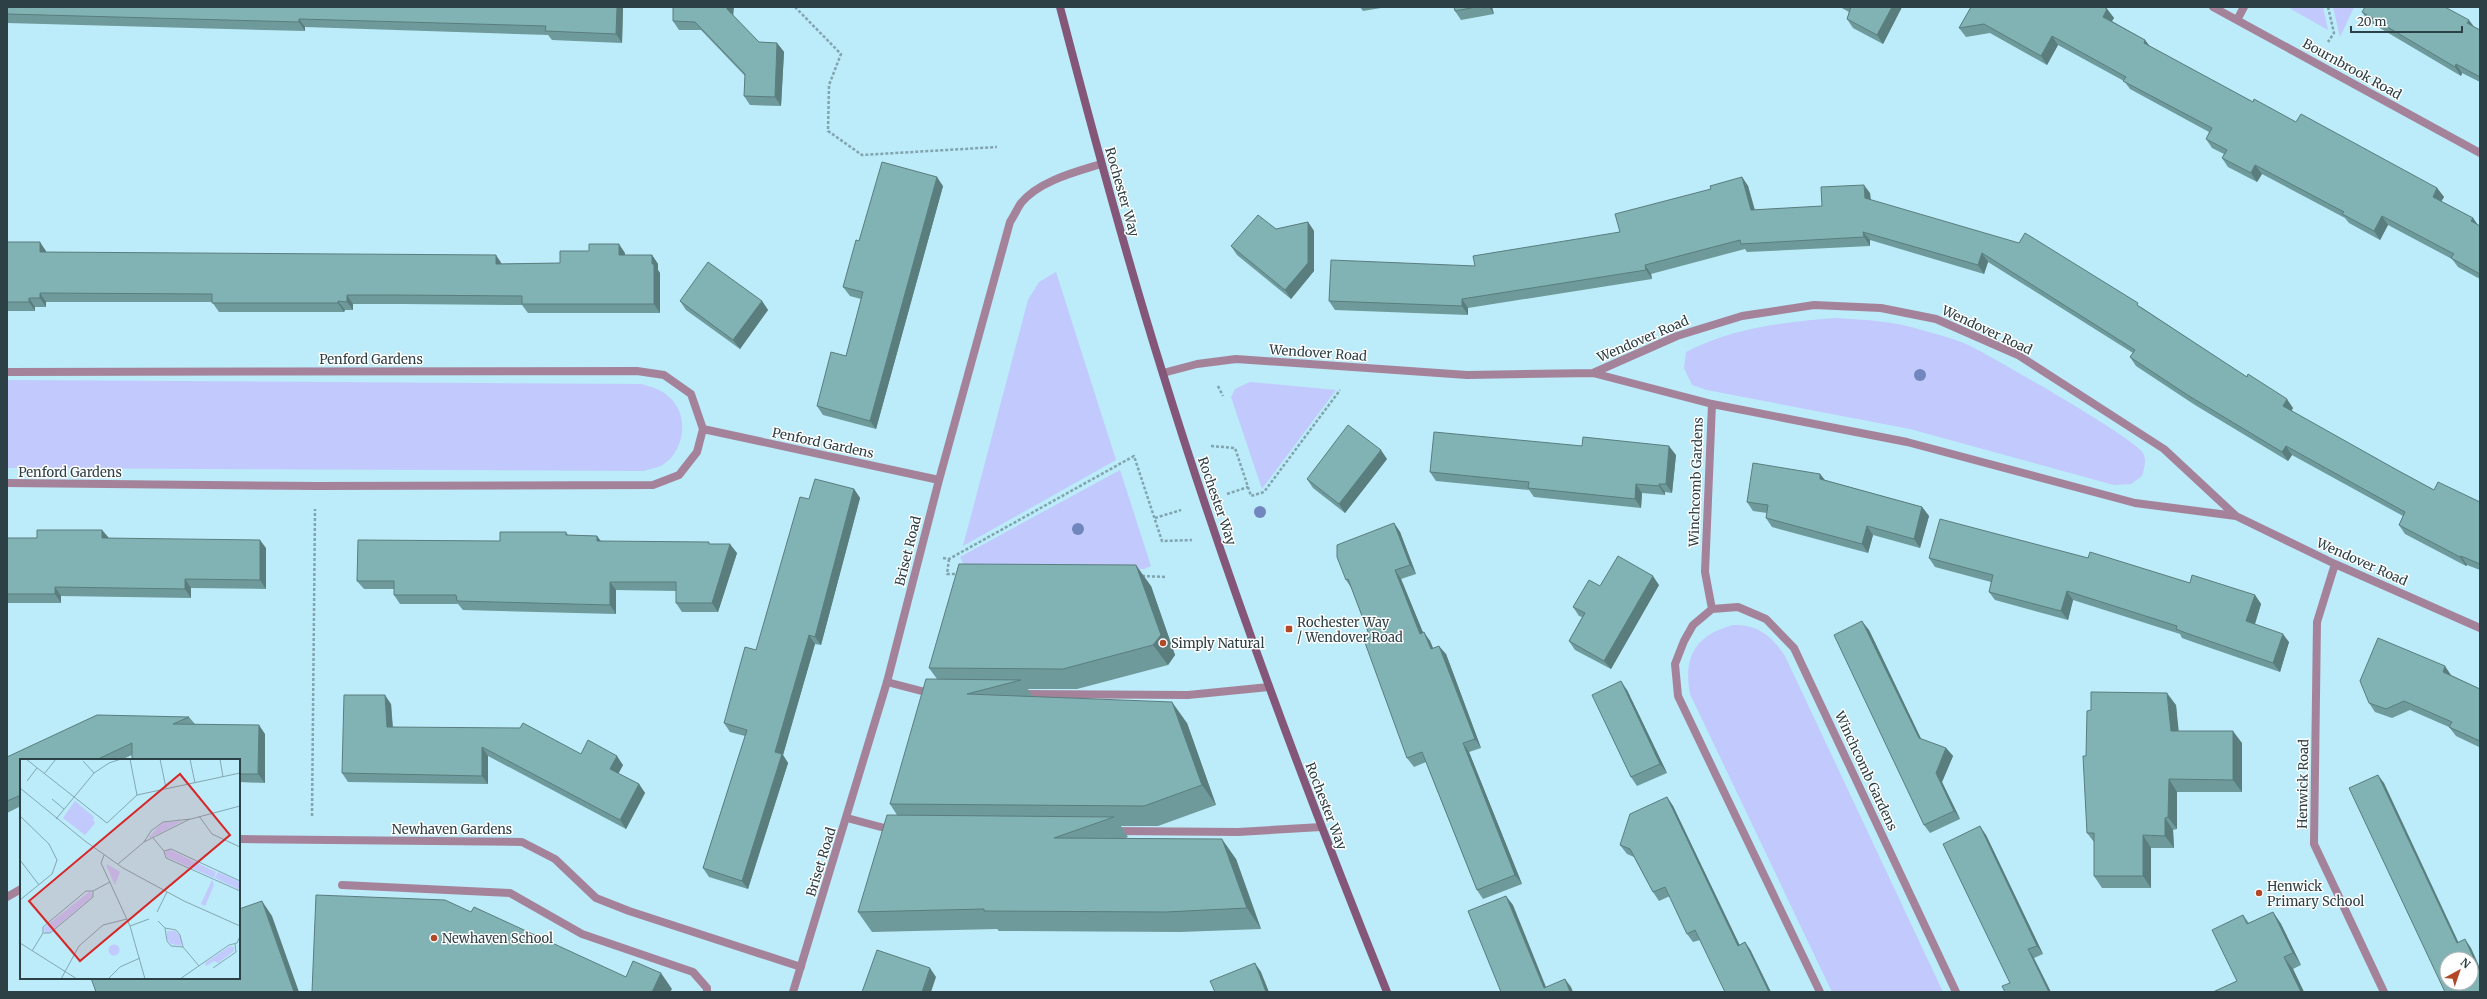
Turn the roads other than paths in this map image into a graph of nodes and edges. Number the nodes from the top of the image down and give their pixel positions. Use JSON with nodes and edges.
{"nodes":[{"id":1,"x":1060,"y":7,"type":"edge"},
{"id":2,"x":2213,"y":7,"type":"edge"},
{"id":3,"x":2244,"y":7,"type":"edge"},
{"id":4,"x":2237,"y":20,"type":"junction"},
{"id":5,"x":2480,"y":153,"type":"edge"},
{"id":6,"x":1101,"y":164,"type":"junction"},
{"id":7,"x":7,"y":372,"type":"edge"},
{"id":8,"x":1162,"y":373,"type":"junction"},
{"id":9,"x":1593,"y":373,"type":"junction"},
{"id":10,"x":1712,"y":404,"type":"junction"},
{"id":11,"x":703,"y":429,"type":"junction"},
{"id":12,"x":939,"y":480,"type":"junction"},
{"id":13,"x":7,"y":484,"type":"edge"},
{"id":14,"x":2236,"y":516,"type":"junction"},
{"id":15,"x":2335,"y":564,"type":"junction"},
{"id":16,"x":1712,"y":609,"type":"junction"},
{"id":17,"x":2480,"y":628,"type":"edge"},
{"id":18,"x":887,"y":682,"type":"junction"},
{"id":19,"x":1269,"y":687,"type":"junction"},
{"id":20,"x":944,"y":694,"type":"edge"},
{"id":21,"x":1015,"y":694,"type":"edge"},
{"id":22,"x":847,"y":818,"type":"junction"},
{"id":23,"x":1321,"y":827,"type":"junction"},
{"id":24,"x":898,"y":830,"type":"edge"},
{"id":25,"x":1104,"y":831,"type":"edge"},
{"id":26,"x":240,"y":839,"type":"edge"},
{"id":27,"x":342,"y":885,"type":"dead end"},
{"id":28,"x":20,"y":890,"type":"edge"},
{"id":29,"x":7,"y":897,"type":"edge"},
{"id":30,"x":801,"y":968,"type":"junction"},
{"id":31,"x":707,"y":992,"type":"edge"},
{"id":32,"x":793,"y":992,"type":"edge"},
{"id":33,"x":1387,"y":992,"type":"edge"},
{"id":34,"x":1820,"y":992,"type":"edge"},
{"id":35,"x":1956,"y":992,"type":"edge"},
{"id":36,"x":2384,"y":992,"type":"edge"}],
"edges":[{"from":1,"to":6,"type":"street","name":"Rochester Way"},
{"from":2,"to":4,"type":"street","name":"Bournbrook Road"},
{"from":3,"to":4,"type":"street"},
{"from":4,"to":5,"type":"street","name":"Bournbrook Road"},
{"from":6,"to":8,"type":"street","name":"Rochester Way"},
{"from":6,"to":12,"type":"street","name":"Briset Road"},
{"from":7,"to":11,"type":"street","name":"Penford Gardens"},
{"from":8,"to":9,"type":"street","name":"Wendover Road"},
{"from":8,"to":19,"type":"street","name":"Rochester Way"},
{"from":9,"to":10,"type":"street","name":"Wendover Road"},
{"from":9,"to":14,"type":"street","name":"Wendover Road"},
{"from":10,"to":14,"type":"street","name":"Wendover Road"},
{"from":10,"to":16,"type":"street","name":"Winchcomb Gardens"},
{"from":11,"to":12,"type":"street","name":"Penford Gardens"},
{"from":11,"to":13,"type":"street","name":"Penford Gardens"},
{"from":12,"to":18,"type":"street","name":"Briset Road"},
{"from":14,"to":15,"type":"street","name":"Wendover Road"},
{"from":15,"to":17,"type":"street","name":"Wendover Road"},
{"from":15,"to":36,"type":"street","name":"Henwick Road"},
{"from":16,"to":34,"type":"street"},
{"from":16,"to":35,"type":"street","name":"Winchcomb Gardens"},
{"from":18,"to":20,"type":"street"},
{"from":18,"to":22,"type":"street","name":"Briset Road"},
{"from":19,"to":21,"type":"street"},
{"from":19,"to":23,"type":"street","name":"Rochester Way"},
{"from":22,"to":24,"type":"street"},
{"from":22,"to":30,"type":"street","name":"Briset Road"},
{"from":23,"to":25,"type":"street"},
{"from":23,"to":33,"type":"street","name":"Rochester Way"},
{"from":26,"to":30,"type":"street","name":"Newhaven Gardens"},
{"from":27,"to":31,"type":"street"},
{"from":28,"to":29,"type":"street"},
{"from":30,"to":32,"type":"street","name":"Briset Road"}]}
